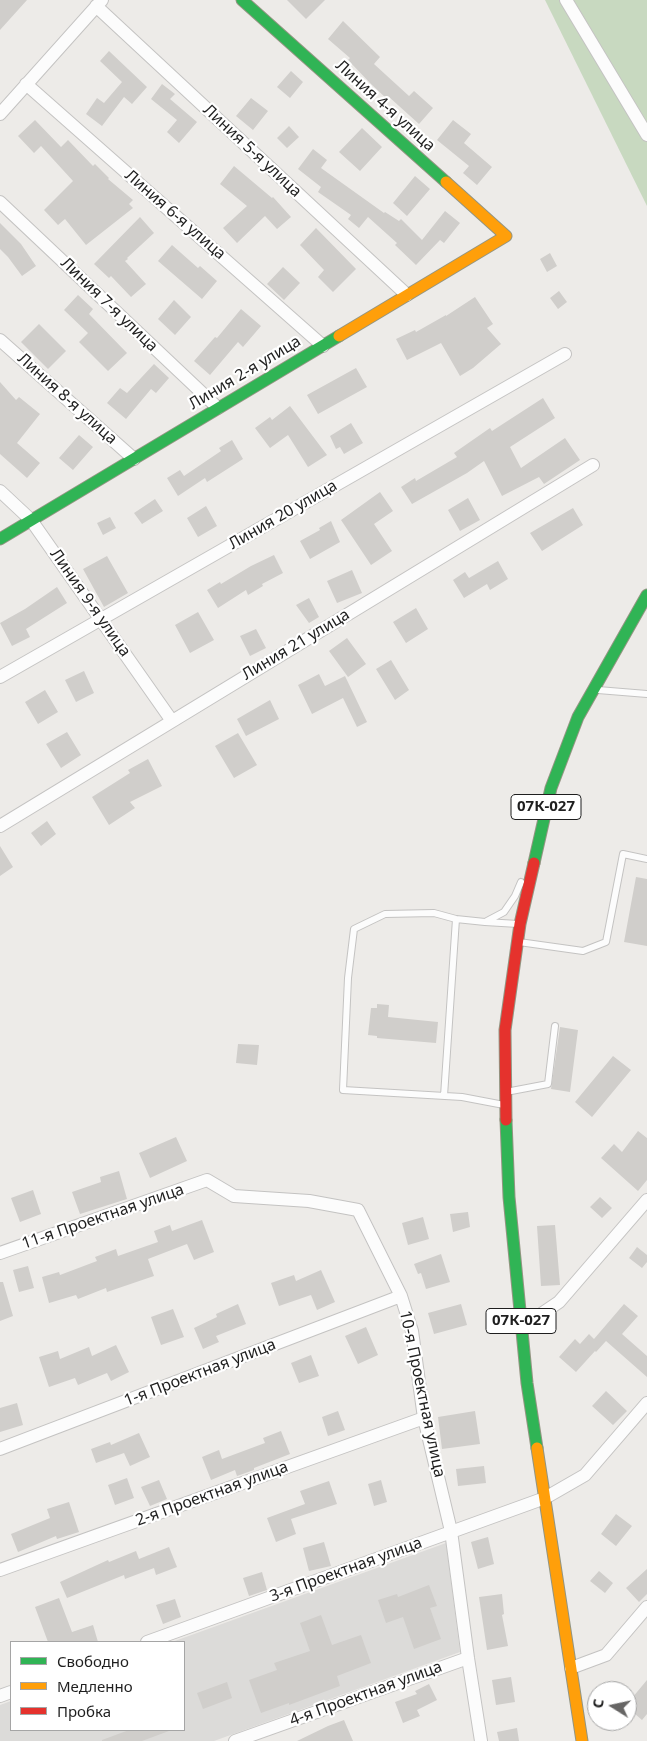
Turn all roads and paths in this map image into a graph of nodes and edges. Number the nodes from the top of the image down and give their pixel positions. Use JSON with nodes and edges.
{"nodes":[{"id":1,"x":242,"y":0,"type":"edge"},
{"id":2,"x":566,"y":0,"type":"edge"},
{"id":3,"x":99,"y":3,"type":"edge"},
{"id":4,"x":26,"y":84,"type":"junction"},
{"id":5,"x":0,"y":114,"type":"edge"},
{"id":6,"x":647,"y":135,"type":"edge"},
{"id":7,"x":0,"y":202,"type":"edge"},
{"id":8,"x":506,"y":236,"type":"joint"},
{"id":9,"x":408,"y":295,"type":"junction"},
{"id":10,"x":0,"y":340,"type":"edge"},
{"id":11,"x":323,"y":346,"type":"junction"},
{"id":12,"x":565,"y":354,"type":"dead end"},
{"id":13,"x":218,"y":408,"type":"junction"},
{"id":14,"x":134,"y":459,"type":"junction"},
{"id":15,"x":593,"y":465,"type":"dead end"},
{"id":16,"x":0,"y":491,"type":"edge"},
{"id":17,"x":31,"y":520,"type":"junction"},
{"id":18,"x":0,"y":538,"type":"edge"},
{"id":19,"x":647,"y":595,"type":"edge"},
{"id":20,"x":102,"y":619,"type":"junction"},
{"id":21,"x":0,"y":677,"type":"edge"},
{"id":22,"x":594,"y":689,"type":"junction"},
{"id":23,"x":647,"y":694,"type":"edge"},
{"id":24,"x":172,"y":721,"type":"junction"},
{"id":25,"x":542,"y":822,"type":"junction"},
{"id":26,"x":0,"y":826,"type":"edge"},
{"id":27,"x":647,"y":859,"type":"edge"},
{"id":28,"x":525,"y":868,"type":"dead end"},
{"id":29,"x":523,"y":876,"type":"dead end"},
{"id":30,"x":456,"y":918,"type":"junction"},
{"id":31,"x":485,"y":922,"type":"junction"},
{"id":32,"x":520,"y":924,"type":"junction"},
{"id":33,"x":517,"y":942,"type":"junction"},
{"id":34,"x":555,"y":1026,"type":"dead end"},
{"id":35,"x":505,"y":1092,"type":"junction"},
{"id":36,"x":444,"y":1096,"type":"junction"},
{"id":37,"x":505,"y":1105,"type":"junction"},
{"id":38,"x":207,"y":1180,"type":"joint"},
{"id":39,"x":647,"y":1200,"type":"edge"},
{"id":40,"x":0,"y":1253,"type":"edge"},
{"id":41,"x":401,"y":1296,"type":"junction"},
{"id":42,"x":522,"y":1326,"type":"junction"},
{"id":43,"x":647,"y":1403,"type":"edge"},
{"id":44,"x":424,"y":1418,"type":"junction"},
{"id":45,"x":0,"y":1449,"type":"edge"},
{"id":46,"x":545,"y":1498,"type":"junction"},
{"id":47,"x":451,"y":1531,"type":"junction"},
{"id":48,"x":0,"y":1570,"type":"edge"},
{"id":49,"x":647,"y":1607,"type":"edge"},
{"id":50,"x":150,"y":1641,"type":"edge"},
{"id":51,"x":468,"y":1658,"type":"junction"},
{"id":52,"x":571,"y":1668,"type":"junction"},
{"id":53,"x":235,"y":1741,"type":"edge"},
{"id":54,"x":481,"y":1741,"type":"edge"},
{"id":55,"x":582,"y":1741,"type":"edge"}],
"edges":[{"from":1,"to":8,"type":"main road","name":"Линия 4-я улица"},
{"from":2,"to":6,"type":"street"},
{"from":3,"to":4,"type":"street"},
{"from":3,"to":9,"type":"street","name":"Линия 5-я улица"},
{"from":4,"to":5,"type":"street"},
{"from":4,"to":11,"type":"street","name":"Линия 6-я улица"},
{"from":7,"to":13,"type":"street","name":"Линия 7-я улица"},
{"from":8,"to":9,"type":"main road","name":"Линия 2-я улица"},
{"from":9,"to":11,"type":"main road","name":"Линия 2-я улица"},
{"from":10,"to":14,"type":"street","name":"Линия 8-я улица"},
{"from":11,"to":13,"type":"main road","name":"Линия 2-я улица"},
{"from":12,"to":20,"type":"street","name":"Линия 20 улица"},
{"from":13,"to":14,"type":"main road","name":"Линия 2-я улица"},
{"from":14,"to":17,"type":"main road","name":"Линия 2-я улица"},
{"from":15,"to":24,"type":"street","name":"Линия 21 улица"},
{"from":16,"to":17,"type":"street","name":"Линия 9-я улица"},
{"from":17,"to":18,"type":"main road","name":"Линия 2-я улица"},
{"from":17,"to":20,"type":"street","name":"Линия 9-я улица"},
{"from":19,"to":22,"type":"main road","number":"07К-027"},
{"from":20,"to":21,"type":"street","name":"Линия 20 улица"},
{"from":20,"to":24,"type":"street","name":"Линия 9-я улица"},
{"from":22,"to":23,"type":"lane"},
{"from":22,"to":25,"type":"main road","number":"07К-027"},
{"from":24,"to":26,"type":"street","name":"Линия 21 улица"},
{"from":25,"to":28,"type":"lane"},
{"from":25,"to":32,"type":"main road","number":"07К-027"},
{"from":27,"to":33,"type":"lane"},
{"from":29,"to":31,"type":"lane"},
{"from":30,"to":31,"type":"lane"},
{"from":30,"to":36,"type":"lane"},
{"from":30,"to":36,"type":"lane"},
{"from":31,"to":32,"type":"lane"},
{"from":32,"to":33,"type":"main road","number":"07К-027"},
{"from":33,"to":35,"type":"main road","number":"07К-027"},
{"from":34,"to":35,"type":"lane"},
{"from":35,"to":37,"type":"main road","number":"07К-027"},
{"from":36,"to":37,"type":"lane"},
{"from":37,"to":42,"type":"main road","number":"07К-027"},
{"from":38,"to":40,"type":"street","name":"11-я Проектная улица"},
{"from":38,"to":41,"type":"street","name":"10-я Проектная улица"},
{"from":39,"to":42,"type":"street"},
{"from":41,"to":44,"type":"street","name":"10-я Проектная улица"},
{"from":41,"to":45,"type":"street","name":"1-я Проектная улица"},
{"from":42,"to":46,"type":"main road","number":"07К-027"},
{"from":43,"to":46,"type":"street","name":"3-я Проектная улица"},
{"from":44,"to":47,"type":"street","name":"10-я Проектная улица"},
{"from":44,"to":48,"type":"street","name":"2-я Проектная улица"},
{"from":46,"to":47,"type":"street","name":"3-я Проектная улица"},
{"from":46,"to":52,"type":"main road","number":"07К-027"},
{"from":47,"to":50,"type":"street","name":"3-я Проектная улица"},
{"from":47,"to":51,"type":"street","name":"10-я Проектная улица"},
{"from":49,"to":52,"type":"street"},
{"from":51,"to":53,"type":"street","name":"4-я Проектная улица"},
{"from":51,"to":54,"type":"street","name":"10-я Проектная улица"},
{"from":52,"to":55,"type":"main road","number":"07К-027"}]}
